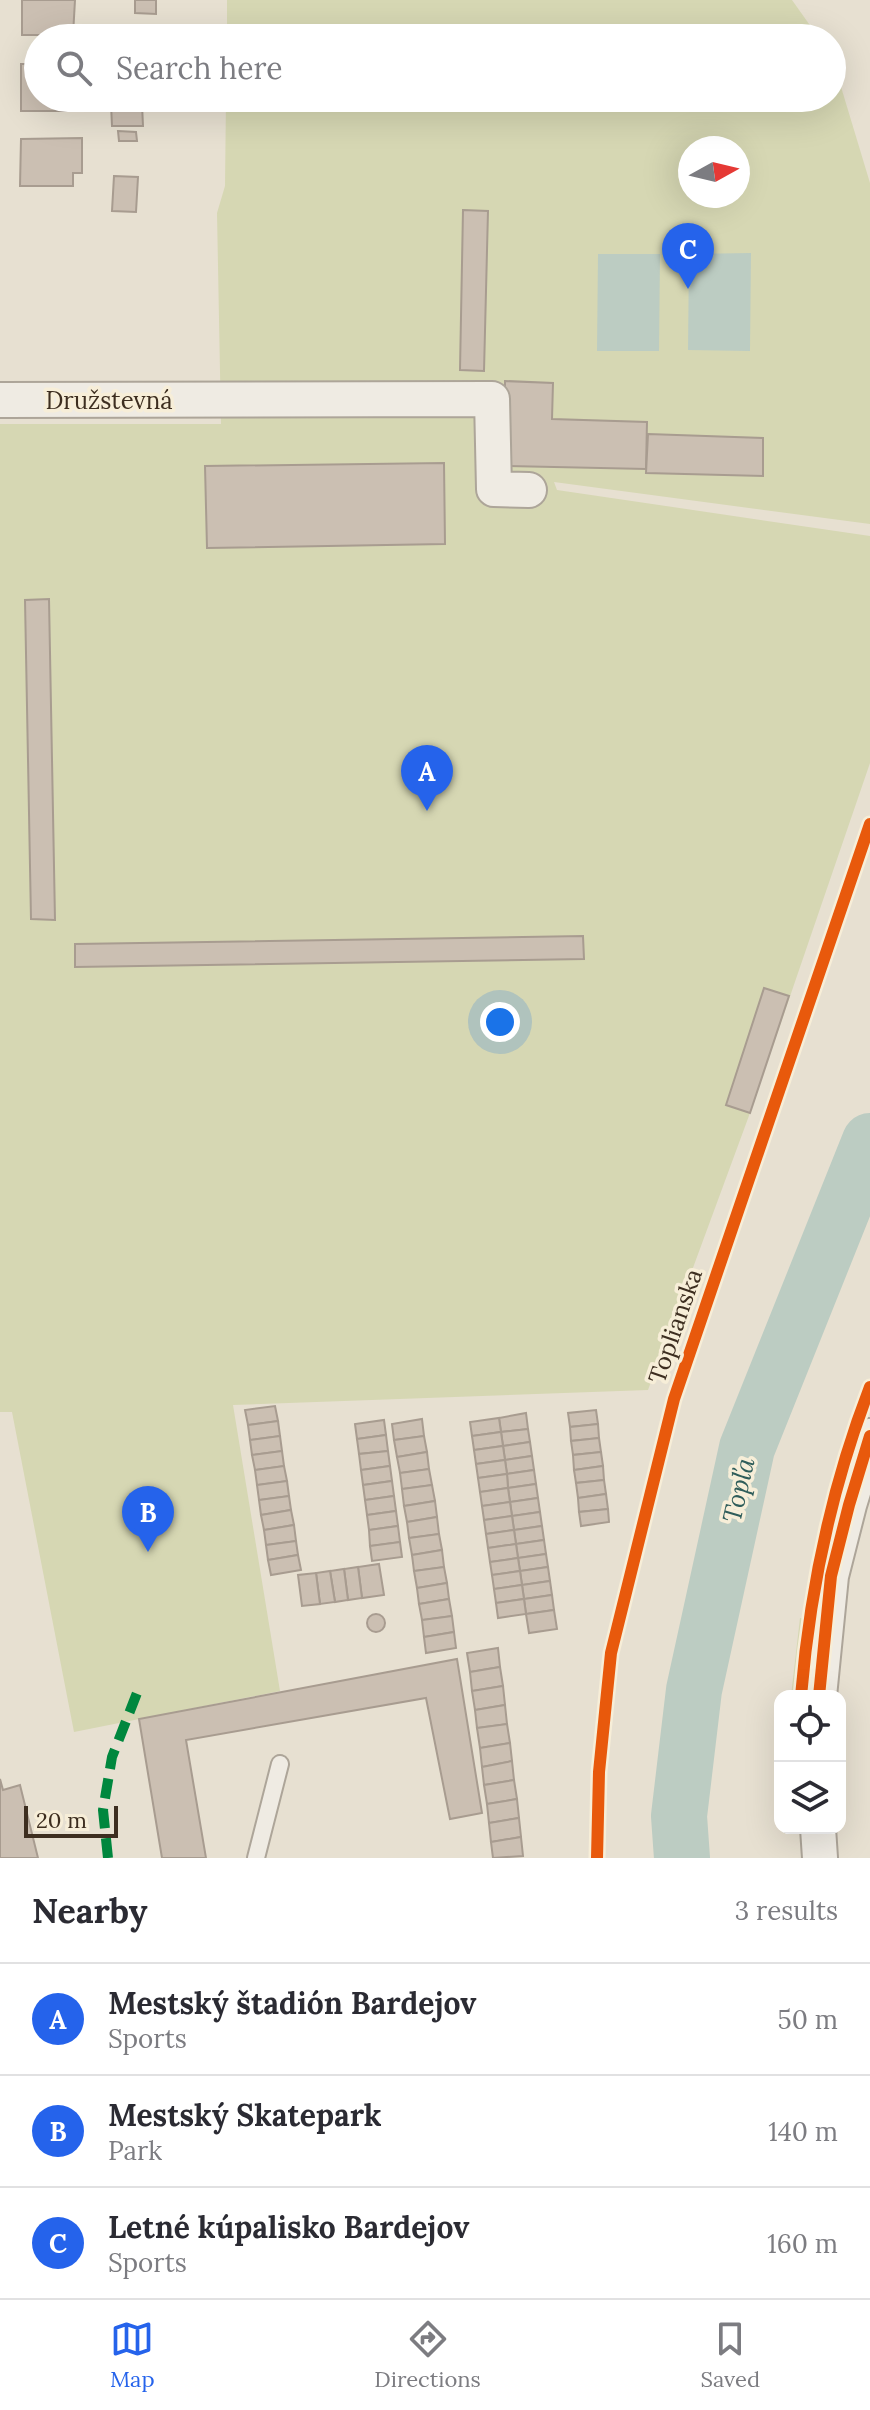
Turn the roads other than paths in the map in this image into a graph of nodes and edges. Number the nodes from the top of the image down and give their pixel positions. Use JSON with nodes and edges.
{"nodes":[{"id":1,"x":0,"y":400,"type":"edge"},
{"id":2,"x":529,"y":490,"type":"dead end"},
{"id":3,"x":870,"y":1436,"type":"edge"},
{"id":4,"x":820,"y":1690,"type":"edge"},
{"id":5,"x":280,"y":1764,"type":"dead end"},
{"id":6,"x":818,"y":1834,"type":"edge"},
{"id":7,"x":256,"y":1858,"type":"edge"},
{"id":8,"x":820,"y":1858,"type":"edge"}],
"edges":[{"from":1,"to":2,"type":"street","name":"Družstevná"},
{"from":3,"to":4,"type":"street"},
{"from":5,"to":7,"type":"lane"},
{"from":6,"to":8,"type":"street"}]}
